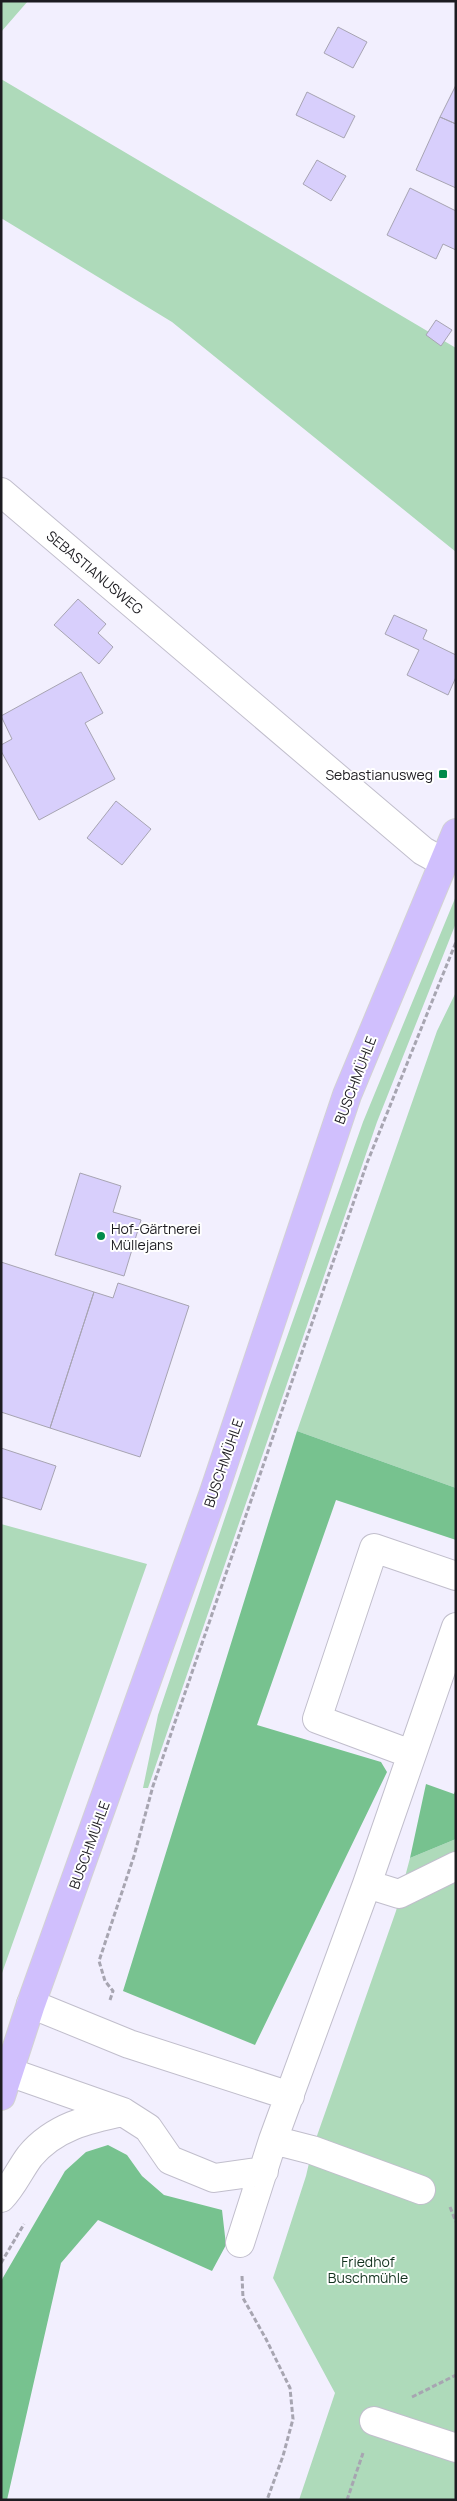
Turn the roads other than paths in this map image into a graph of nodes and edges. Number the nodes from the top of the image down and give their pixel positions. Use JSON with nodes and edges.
{"nodes":[{"id":1,"x":1,"y":492,"type":"edge"},
{"id":2,"x":456,"y":833,"type":"edge"},
{"id":3,"x":443,"y":862,"type":"junction"},
{"id":4,"x":456,"y":1576,"type":"edge"},
{"id":5,"x":456,"y":1627,"type":"edge"},
{"id":6,"x":411,"y":1754,"type":"junction"},
{"id":7,"x":456,"y":1866,"type":"edge"},
{"id":8,"x":368,"y":1884,"type":"junction"},
{"id":9,"x":31,"y":2004,"type":"junction"},
{"id":10,"x":5,"y":2084,"type":"edge"},
{"id":11,"x":290,"y":2096,"type":"junction"},
{"id":12,"x":123,"y":2112,"type":"junction"},
{"id":13,"x":273,"y":2140,"type":"junction"},
{"id":14,"x":264,"y":2171,"type":"junction"},
{"id":15,"x":421,"y":2190,"type":"dead end"},
{"id":16,"x":1,"y":2198,"type":"edge"},
{"id":17,"x":240,"y":2243,"type":"road end"},
{"id":18,"x":374,"y":2421,"type":"dead end"},
{"id":19,"x":456,"y":2448,"type":"edge"}],
"edges":[{"from":1,"to":3,"type":"street","name":"SEBASTIANUSWEG"},
{"from":2,"to":3,"type":"main road","name":"BUSCHMÜHLE"},
{"from":3,"to":9,"type":"main road","name":"BUSCHMÜHLE"},
{"from":4,"to":6,"type":"street"},
{"from":5,"to":6,"type":"street"},
{"from":6,"to":8,"type":"street"},
{"from":7,"to":8,"type":"street"},
{"from":8,"to":11,"type":"street"},
{"from":9,"to":10,"type":"main road","name":"BUSCHMÜHLE"},
{"from":9,"to":11,"type":"street"},
{"from":10,"to":12,"type":"street"},
{"from":11,"to":13,"type":"street"},
{"from":12,"to":14,"type":"street"},
{"from":12,"to":16,"type":"street"},
{"from":13,"to":14,"type":"street"},
{"from":13,"to":15,"type":"street"},
{"from":14,"to":17,"type":"street"},
{"from":18,"to":19,"type":"street"}]}
